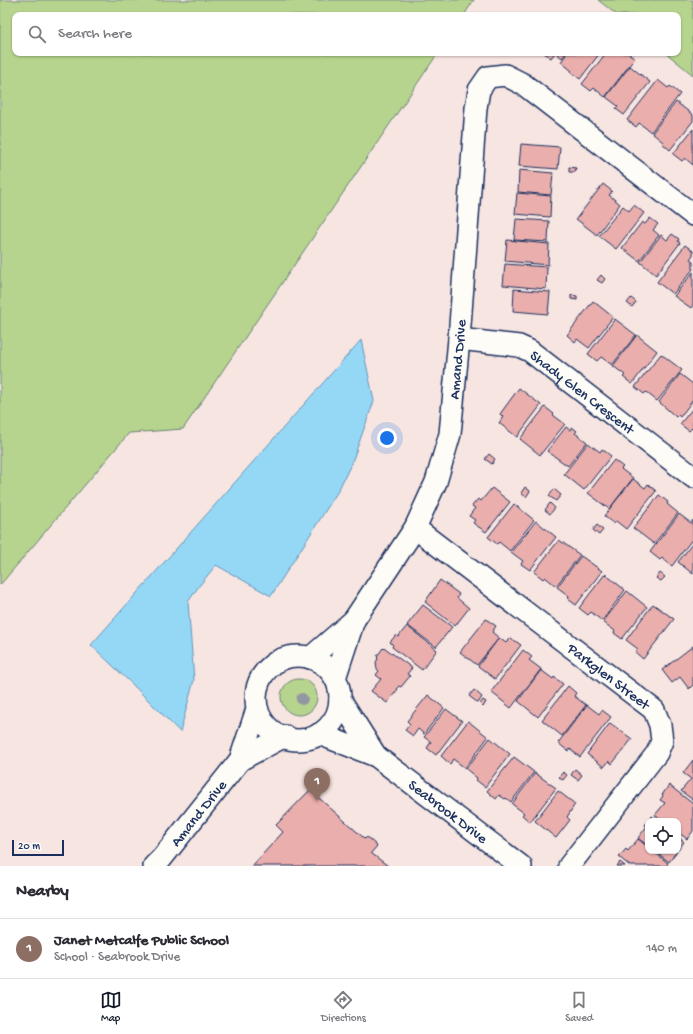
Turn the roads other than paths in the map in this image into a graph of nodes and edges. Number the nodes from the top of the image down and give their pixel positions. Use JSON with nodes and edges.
{"nodes":[{"id":1,"x":693,"y":215,"type":"edge"},
{"id":2,"x":459,"y":339,"type":"junction"},
{"id":3,"x":693,"y":477,"type":"edge"},
{"id":4,"x":415,"y":528,"type":"junction"},
{"id":5,"x":354,"y":620,"type":"junction"},
{"id":6,"x":310,"y":658,"type":"junction"},
{"id":7,"x":335,"y":678,"type":"junction"},
{"id":8,"x":340,"y":699,"type":"junction"},
{"id":9,"x":258,"y":709,"type":"junction"},
{"id":10,"x":319,"y":734,"type":"junction"},
{"id":11,"x":285,"y":736,"type":"junction"},
{"id":12,"x":376,"y":756,"type":"junction"},
{"id":13,"x":240,"y":760,"type":"junction"},
{"id":14,"x":154,"y":866,"type":"edge"},
{"id":15,"x":521,"y":866,"type":"edge"},
{"id":16,"x":569,"y":866,"type":"edge"}],
"edges":[{"from":1,"to":2,"type":"street","name":"Amand Drive"},
{"from":2,"to":3,"type":"street","name":"Shady Glen Crescent"},
{"from":2,"to":4,"type":"street","name":"Amand Drive"},
{"from":4,"to":5,"type":"street","name":"Amand Drive"},
{"from":4,"to":16,"type":"street","name":"Parkglen Street"},
{"from":5,"to":6,"type":"street","name":"Amand Drive"},
{"from":5,"to":7,"type":"street","name":"Amand Drive"},
{"from":6,"to":7,"type":"street"},
{"from":6,"to":9,"type":"street"},
{"from":7,"to":8,"type":"street"},
{"from":8,"to":10,"type":"street"},
{"from":8,"to":12,"type":"street","name":"Seabrook Drive"},
{"from":9,"to":11,"type":"street"},
{"from":9,"to":13,"type":"street","name":"Amand Drive"},
{"from":10,"to":11,"type":"street"},
{"from":10,"to":12,"type":"street","name":"Seabrook Drive"},
{"from":11,"to":13,"type":"street","name":"Amand Drive"},
{"from":12,"to":15,"type":"street","name":"Seabrook Drive"},
{"from":13,"to":14,"type":"street","name":"Amand Drive"}]}
